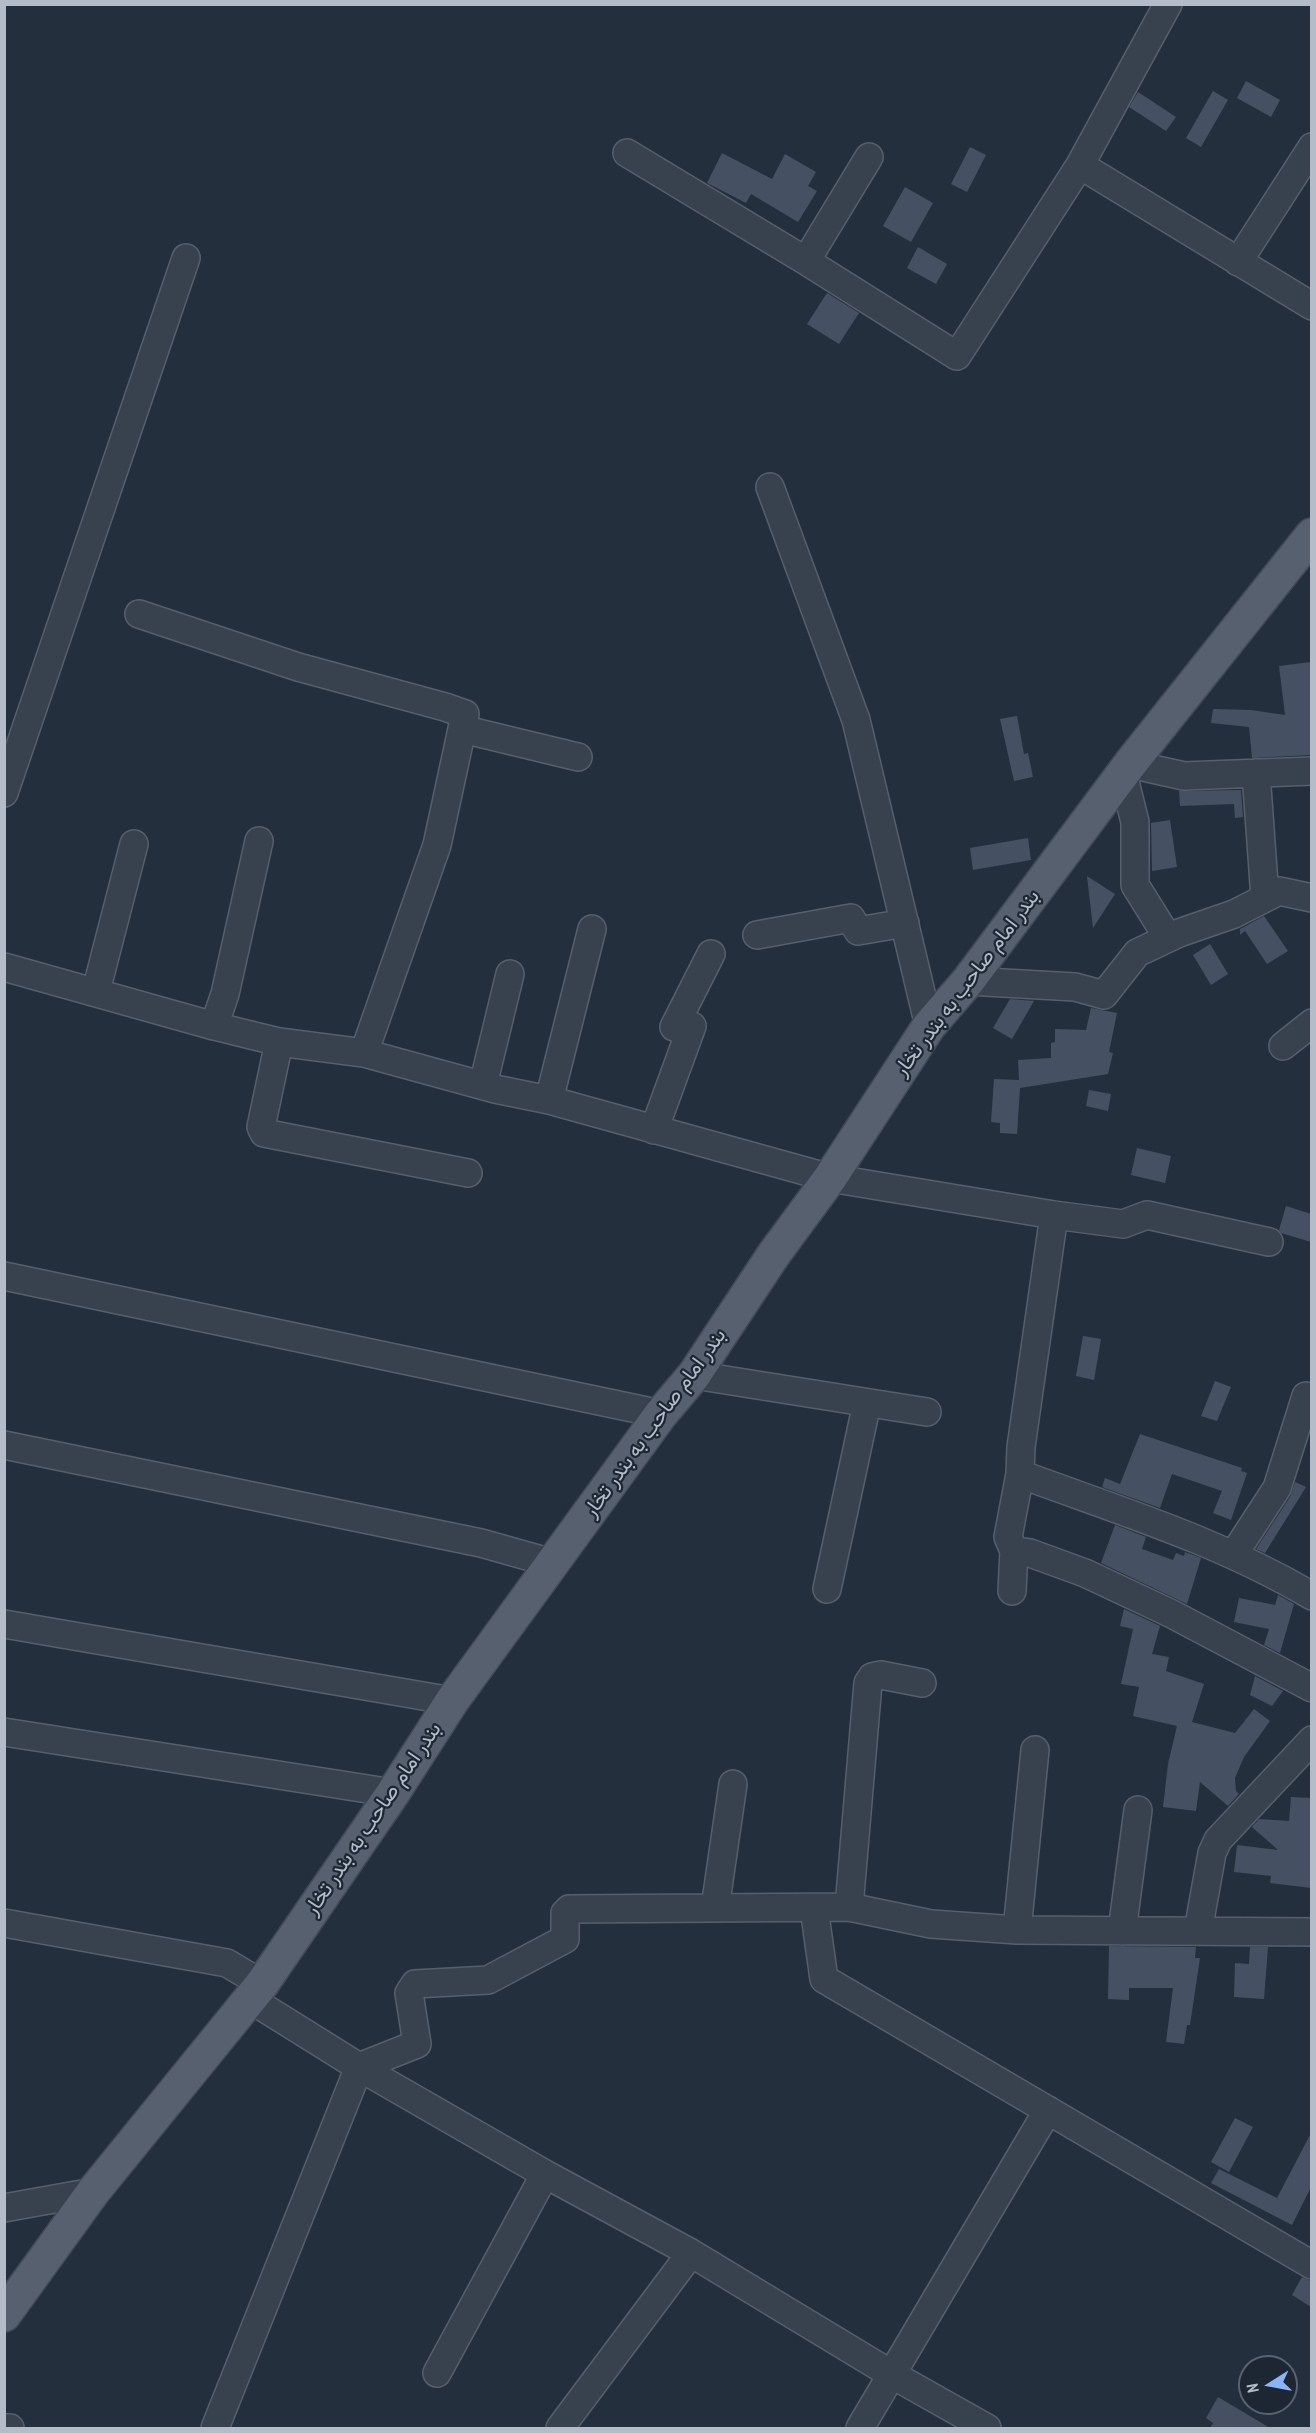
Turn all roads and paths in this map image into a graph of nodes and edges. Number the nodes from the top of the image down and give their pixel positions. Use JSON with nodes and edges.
{"nodes":[{"id":1,"x":1168,"y":4,"type":"edge"},
{"id":2,"x":1311,"y":147,"type":"edge"},
{"id":3,"x":627,"y":153,"type":"dead end"},
{"id":4,"x":869,"y":157,"type":"dead end"},
{"id":5,"x":1080,"y":165,"type":"junction"},
{"id":6,"x":186,"y":258,"type":"dead end"},
{"id":7,"x":806,"y":261,"type":"junction"},
{"id":8,"x":1238,"y":262,"type":"junction"},
{"id":9,"x":1311,"y":306,"type":"edge"},
{"id":10,"x":770,"y":488,"type":"dead end"},
{"id":11,"x":1311,"y":535,"type":"edge"},
{"id":12,"x":139,"y":614,"type":"dead end"},
{"id":13,"x":462,"y":729,"type":"junction"},
{"id":14,"x":578,"y":757,"type":"dead end"},
{"id":15,"x":1127,"y":769,"type":"junction"},
{"id":16,"x":1311,"y":771,"type":"edge"},
{"id":17,"x":1256,"y":773,"type":"junction"},
{"id":18,"x":4,"y":793,"type":"edge"},
{"id":19,"x":259,"y":841,"type":"dead end"},
{"id":20,"x":134,"y":844,"type":"dead end"},
{"id":21,"x":1265,"y":898,"type":"junction"},
{"id":22,"x":1311,"y":898,"type":"edge"},
{"id":23,"x":905,"y":923,"type":"junction"},
{"id":24,"x":592,"y":929,"type":"dead end"},
{"id":25,"x":757,"y":935,"type":"dead end"},
{"id":26,"x":1168,"y":938,"type":"junction"},
{"id":27,"x":711,"y":954,"type":"dead end"},
{"id":28,"x":4,"y":967,"type":"edge"},
{"id":29,"x":510,"y":974,"type":"dead end"},
{"id":30,"x":968,"y":981,"type":"junction"},
{"id":31,"x":96,"y":991,"type":"junction"},
{"id":32,"x":1311,"y":1023,"type":"edge"},
{"id":33,"x":214,"y":1026,"type":"junction"},
{"id":34,"x":929,"y":1026,"type":"junction"},
{"id":35,"x":279,"y":1042,"type":"junction"},
{"id":36,"x":1283,"y":1046,"type":"dead end"},
{"id":37,"x":364,"y":1053,"type":"junction"},
{"id":38,"x":483,"y":1085,"type":"junction"},
{"id":39,"x":549,"y":1100,"type":"junction"},
{"id":40,"x":654,"y":1130,"type":"junction"},
{"id":41,"x":468,"y":1173,"type":"dead end"},
{"id":42,"x":830,"y":1178,"type":"junction"},
{"id":43,"x":1054,"y":1215,"type":"junction"},
{"id":44,"x":1269,"y":1242,"type":"dead end"},
{"id":45,"x":4,"y":1276,"type":"edge"},
{"id":46,"x":694,"y":1375,"type":"junction"},
{"id":47,"x":1306,"y":1396,"type":"dead end"},
{"id":48,"x":867,"y":1402,"type":"junction"},
{"id":49,"x":927,"y":1412,"type":"dead end"},
{"id":50,"x":661,"y":1414,"type":"junction"},
{"id":51,"x":4,"y":1445,"type":"edge"},
{"id":52,"x":1020,"y":1474,"type":"junction"},
{"id":53,"x":1014,"y":1551,"type":"junction"},
{"id":54,"x":1234,"y":1554,"type":"junction"},
{"id":55,"x":552,"y":1563,"type":"junction"},
{"id":56,"x":827,"y":1588,"type":"dead end"},
{"id":57,"x":1012,"y":1591,"type":"dead end"},
{"id":58,"x":1311,"y":1596,"type":"edge"},
{"id":59,"x":4,"y":1624,"type":"edge"},
{"id":60,"x":922,"y":1683,"type":"dead end"},
{"id":61,"x":1311,"y":1688,"type":"edge"},
{"id":62,"x":452,"y":1701,"type":"junction"},
{"id":63,"x":4,"y":1732,"type":"edge"},
{"id":64,"x":1311,"y":1740,"type":"edge"},
{"id":65,"x":1035,"y":1750,"type":"dead end"},
{"id":66,"x":733,"y":1784,"type":"dead end"},
{"id":67,"x":393,"y":1793,"type":"junction"},
{"id":68,"x":1138,"y":1810,"type":"dead end"},
{"id":69,"x":849,"y":1907,"type":"junction"},
{"id":70,"x":715,"y":1908,"type":"junction"},
{"id":71,"x":814,"y":1908,"type":"junction"},
{"id":72,"x":4,"y":1923,"type":"edge"},
{"id":73,"x":1017,"y":1930,"type":"junction"},
{"id":74,"x":1122,"y":1930,"type":"junction"},
{"id":75,"x":1198,"y":1931,"type":"junction"},
{"id":76,"x":1311,"y":1932,"type":"edge"},
{"id":77,"x":256,"y":1991,"type":"junction"},
{"id":78,"x":359,"y":2067,"type":"junction"},
{"id":79,"x":1048,"y":2110,"type":"junction"},
{"id":80,"x":545,"y":2174,"type":"junction"},
{"id":81,"x":93,"y":2192,"type":"junction"},
{"id":82,"x":4,"y":2208,"type":"edge"},
{"id":83,"x":691,"y":2253,"type":"junction"},
{"id":84,"x":1311,"y":2265,"type":"edge"},
{"id":85,"x":4,"y":2315,"type":"edge"},
{"id":86,"x":436,"y":2373,"type":"dead end"},
{"id":87,"x":891,"y":2374,"type":"junction"},
{"id":88,"x":4,"y":2428,"type":"edge"},
{"id":89,"x":9,"y":2428,"type":"edge"},
{"id":90,"x":215,"y":2428,"type":"edge"},
{"id":91,"x":560,"y":2428,"type":"edge"},
{"id":92,"x":860,"y":2428,"type":"edge"},
{"id":93,"x":987,"y":2428,"type":"edge"}],
"edges":[{"from":1,"to":5,"type":"street"},
{"from":2,"to":8,"type":"street"},
{"from":3,"to":7,"type":"street"},
{"from":4,"to":7,"type":"street"},
{"from":5,"to":7,"type":"street"},
{"from":5,"to":8,"type":"street"},
{"from":6,"to":18,"type":"street"},
{"from":8,"to":9,"type":"street"},
{"from":10,"to":23,"type":"street"},
{"from":11,"to":15,"type":"main road","name":"بندر امام صاحب به بندر تخار"},
{"from":12,"to":13,"type":"street"},
{"from":13,"to":14,"type":"street"},
{"from":13,"to":37,"type":"street"},
{"from":15,"to":17,"type":"street"},
{"from":15,"to":26,"type":"street"},
{"from":15,"to":30,"type":"main road","name":"بندر امام صاحب به بندر تخار"},
{"from":16,"to":17,"type":"street"},
{"from":17,"to":21,"type":"street"},
{"from":19,"to":33,"type":"street"},
{"from":20,"to":31,"type":"street"},
{"from":21,"to":22,"type":"street"},
{"from":21,"to":26,"type":"street"},
{"from":23,"to":25,"type":"street"},
{"from":23,"to":34,"type":"street"},
{"from":24,"to":39,"type":"street"},
{"from":26,"to":30,"type":"street"},
{"from":27,"to":40,"type":"street"},
{"from":28,"to":31,"type":"street"},
{"from":29,"to":38,"type":"street"},
{"from":30,"to":34,"type":"main road","name":"بندر امام صاحب به بندر تخار"},
{"from":31,"to":33,"type":"street"},
{"from":32,"to":36,"type":"street"},
{"from":33,"to":35,"type":"street"},
{"from":34,"to":42,"type":"main road","name":"بندر امام صاحب به بندر تخار"},
{"from":35,"to":37,"type":"street"},
{"from":35,"to":41,"type":"street"},
{"from":37,"to":38,"type":"street"},
{"from":38,"to":39,"type":"street"},
{"from":39,"to":40,"type":"street"},
{"from":40,"to":42,"type":"street"},
{"from":42,"to":43,"type":"street"},
{"from":42,"to":46,"type":"main road","name":"بندر امام صاحب به بندر تخار"},
{"from":43,"to":44,"type":"street"},
{"from":43,"to":52,"type":"street"},
{"from":45,"to":50,"type":"street"},
{"from":46,"to":48,"type":"street"},
{"from":46,"to":50,"type":"main road","name":"بندر امام صاحب به بندر تخار"},
{"from":47,"to":54,"type":"street"},
{"from":48,"to":49,"type":"street"},
{"from":48,"to":56,"type":"street"},
{"from":50,"to":55,"type":"main road","name":"بندر امام صاحب به بندر تخار"},
{"from":51,"to":55,"type":"street"},
{"from":52,"to":53,"type":"street"},
{"from":52,"to":54,"type":"street"},
{"from":53,"to":57,"type":"street"},
{"from":53,"to":61,"type":"street"},
{"from":54,"to":58,"type":"street"},
{"from":55,"to":62,"type":"main road","name":"بندر امام صاحب به بندر تخار"},
{"from":59,"to":62,"type":"street"},
{"from":60,"to":69,"type":"street"},
{"from":62,"to":67,"type":"main road","name":"بندر امام صاحب به بندر تخار"},
{"from":63,"to":67,"type":"street"},
{"from":64,"to":75,"type":"street"},
{"from":65,"to":73,"type":"street"},
{"from":66,"to":70,"type":"street"},
{"from":67,"to":77,"type":"main road","name":"بندر امام صاحب به بندر تخار"},
{"from":68,"to":74,"type":"street"},
{"from":69,"to":71,"type":"street"},
{"from":69,"to":73,"type":"street"},
{"from":70,"to":71,"type":"street"},
{"from":70,"to":78,"type":"street"},
{"from":71,"to":79,"type":"street"},
{"from":72,"to":77,"type":"street"},
{"from":73,"to":74,"type":"street"},
{"from":74,"to":75,"type":"street"},
{"from":75,"to":76,"type":"street"},
{"from":77,"to":78,"type":"street"},
{"from":77,"to":81,"type":"main road","name":"بندر امام صاحب به بندر تخار"},
{"from":78,"to":80,"type":"street"},
{"from":78,"to":90,"type":"street"},
{"from":79,"to":84,"type":"street"},
{"from":79,"to":87,"type":"street"},
{"from":80,"to":83,"type":"street"},
{"from":80,"to":86,"type":"street"},
{"from":81,"to":82,"type":"street"},
{"from":81,"to":85,"type":"main road","name":"بندر امام صاحب به بندر تخار"},
{"from":83,"to":87,"type":"street"},
{"from":83,"to":91,"type":"street"},
{"from":87,"to":92,"type":"street"},
{"from":87,"to":93,"type":"street"},
{"from":88,"to":89,"type":"street"}]}
